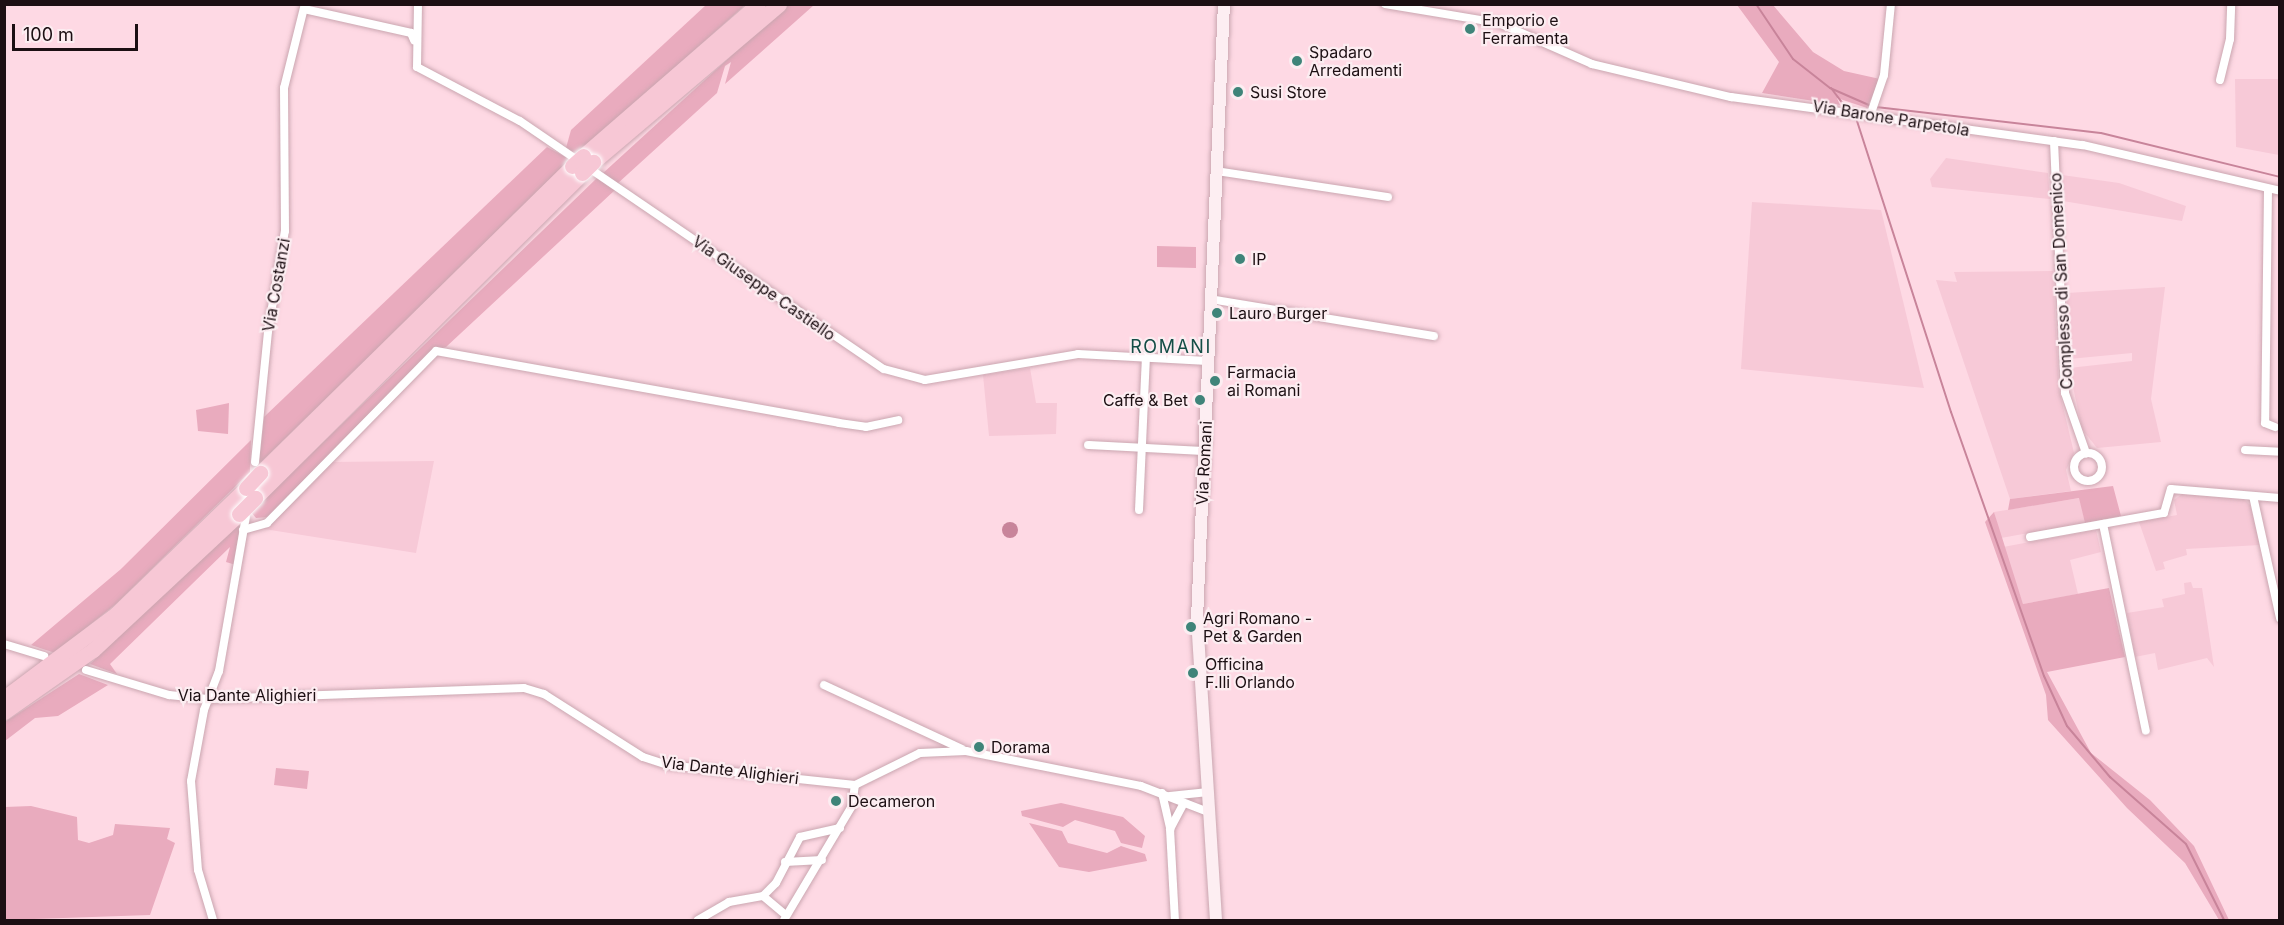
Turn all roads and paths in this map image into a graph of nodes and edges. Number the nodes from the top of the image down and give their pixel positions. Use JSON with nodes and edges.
{"nodes":[{"id":1,"x":418,"y":4,"type":"edge"},
{"id":2,"x":758,"y":4,"type":"edge"},
{"id":3,"x":779,"y":4,"type":"edge"},
{"id":4,"x":1224,"y":4,"type":"edge"},
{"id":5,"x":1386,"y":4,"type":"edge"},
{"id":6,"x":1891,"y":4,"type":"edge"},
{"id":7,"x":2231,"y":4,"type":"edge"},
{"id":8,"x":305,"y":7,"type":"edge"},
{"id":9,"x":415,"y":41,"type":"junction"},
{"id":10,"x":2220,"y":80,"type":"dead end"},
{"id":11,"x":1870,"y":116,"type":"junction"},
{"id":12,"x":2054,"y":141,"type":"junction"},
{"id":13,"x":582,"y":164,"type":"junction"},
{"id":14,"x":1216,"y":171,"type":"junction"},
{"id":15,"x":2268,"y":189,"type":"junction"},
{"id":16,"x":2280,"y":191,"type":"edge"},
{"id":17,"x":1388,"y":197,"type":"dead end"},
{"id":18,"x":1210,"y":299,"type":"junction"},
{"id":19,"x":1434,"y":336,"type":"dead end"},
{"id":20,"x":1146,"y":355,"type":"junction"},
{"id":21,"x":1208,"y":361,"type":"junction"},
{"id":22,"x":897,"y":420,"type":"dead end"},
{"id":23,"x":2275,"y":427,"type":"dead end"},
{"id":24,"x":1088,"y":445,"type":"dead end"},
{"id":25,"x":1143,"y":447,"type":"junction"},
{"id":26,"x":2245,"y":450,"type":"dead end"},
{"id":27,"x":1204,"y":451,"type":"junction"},
{"id":28,"x":2280,"y":452,"type":"edge"},
{"id":29,"x":2086,"y":453,"type":"dead end"},
{"id":30,"x":258,"y":468,"type":"junction"},
{"id":31,"x":251,"y":493,"type":"junction"},
{"id":32,"x":2253,"y":496,"type":"junction"},
{"id":33,"x":2280,"y":498,"type":"edge"},
{"id":34,"x":1139,"y":510,"type":"dead end"},
{"id":35,"x":242,"y":516,"type":"junction"},
{"id":36,"x":2103,"y":524,"type":"junction"},
{"id":37,"x":243,"y":530,"type":"junction"},
{"id":38,"x":2030,"y":537,"type":"dead end"},
{"id":39,"x":2280,"y":618,"type":"edge"},
{"id":40,"x":4,"y":644,"type":"edge"},
{"id":41,"x":44,"y":656,"type":"dead end"},
{"id":42,"x":86,"y":670,"type":"dead end"},
{"id":43,"x":824,"y":685,"type":"dead end"},
{"id":44,"x":4,"y":698,"type":"edge"},
{"id":45,"x":208,"y":699,"type":"junction"},
{"id":46,"x":4,"y":712,"type":"edge"},
{"id":47,"x":2146,"y":731,"type":"dead end"},
{"id":48,"x":966,"y":751,"type":"junction"},
{"id":49,"x":855,"y":785,"type":"junction"},
{"id":50,"x":1206,"y":792,"type":"junction"},
{"id":51,"x":1166,"y":794,"type":"junction"},
{"id":52,"x":1182,"y":806,"type":"junction"},
{"id":53,"x":1208,"y":812,"type":"junction"},
{"id":54,"x":840,"y":828,"type":"junction"},
{"id":55,"x":1170,"y":829,"type":"junction"},
{"id":56,"x":822,"y":860,"type":"junction"},
{"id":57,"x":785,"y":862,"type":"junction"},
{"id":58,"x":763,"y":896,"type":"junction"},
{"id":59,"x":785,"y":918,"type":"edge"},
{"id":60,"x":213,"y":921,"type":"edge"},
{"id":61,"x":698,"y":921,"type":"edge"},
{"id":62,"x":1175,"y":921,"type":"edge"},
{"id":63,"x":1216,"y":921,"type":"edge"}],
"edges":[{"from":1,"to":9,"type":"street","name":"Via Giuseppe Castiello"},
{"from":2,"to":13,"type":"highway"},
{"from":3,"to":13,"type":"highway"},
{"from":4,"to":14,"type":"street","name":"Via Romani"},
{"from":5,"to":11,"type":"street","name":"Via Barone Parpetola"},
{"from":6,"to":11,"type":"street"},
{"from":7,"to":10,"type":"street"},
{"from":8,"to":9,"type":"street"},
{"from":8,"to":30,"type":"street","name":"Via Costanzi"},
{"from":9,"to":20,"type":"street","name":"Via Giuseppe Castiello"},
{"from":11,"to":12,"type":"street","name":"Via Barone Parpetola"},
{"from":12,"to":15,"type":"street","name":"Via Barone Parpetola"},
{"from":12,"to":29,"type":"street","name":"Complesso di San Domenico"},
{"from":13,"to":30,"type":"highway"},
{"from":13,"to":31,"type":"highway"},
{"from":14,"to":17,"type":"street"},
{"from":14,"to":18,"type":"street","name":"Via Romani"},
{"from":15,"to":16,"type":"street","name":"Via Barone Parpetola"},
{"from":15,"to":23,"type":"street"},
{"from":18,"to":19,"type":"street"},
{"from":18,"to":21,"type":"street","name":"Via Romani"},
{"from":20,"to":21,"type":"street","name":"Via Giuseppe Castiello"},
{"from":20,"to":25,"type":"street"},
{"from":21,"to":27,"type":"street","name":"Via Romani"},
{"from":22,"to":37,"type":"street"},
{"from":24,"to":25,"type":"street"},
{"from":25,"to":27,"type":"street"},
{"from":25,"to":34,"type":"street"},
{"from":26,"to":28,"type":"street"},
{"from":27,"to":50,"type":"street","name":"Via Romani"},
{"from":30,"to":31,"type":"highway","bridge":true},
{"from":31,"to":35,"type":"highway","bridge":true},
{"from":31,"to":44,"type":"highway"},
{"from":32,"to":33,"type":"street"},
{"from":32,"to":36,"type":"street"},
{"from":32,"to":39,"type":"street"},
{"from":35,"to":37,"type":"street"},
{"from":35,"to":46,"type":"highway"},
{"from":36,"to":38,"type":"street"},
{"from":36,"to":47,"type":"street"},
{"from":37,"to":45,"type":"street"},
{"from":40,"to":41,"type":"street"},
{"from":42,"to":45,"type":"street","name":"Via Dante Alighieri"},
{"from":43,"to":48,"type":"street"},
{"from":45,"to":49,"type":"street","name":"Via Dante Alighieri"},
{"from":45,"to":60,"type":"street"},
{"from":48,"to":49,"type":"street"},
{"from":48,"to":51,"type":"street"},
{"from":49,"to":54,"type":"street"},
{"from":50,"to":51,"type":"street"},
{"from":50,"to":53,"type":"street","name":"Via Romani"},
{"from":51,"to":52,"type":"street"},
{"from":51,"to":55,"type":"street"},
{"from":52,"to":53,"type":"street"},
{"from":52,"to":55,"type":"street"},
{"from":53,"to":63,"type":"street","name":"Via Romani"},
{"from":54,"to":56,"type":"street"},
{"from":54,"to":57,"type":"street"},
{"from":55,"to":62,"type":"street"},
{"from":56,"to":57,"type":"street"},
{"from":56,"to":59,"type":"street"},
{"from":57,"to":58,"type":"street"},
{"from":58,"to":59,"type":"street"},
{"from":58,"to":61,"type":"street"}]}
